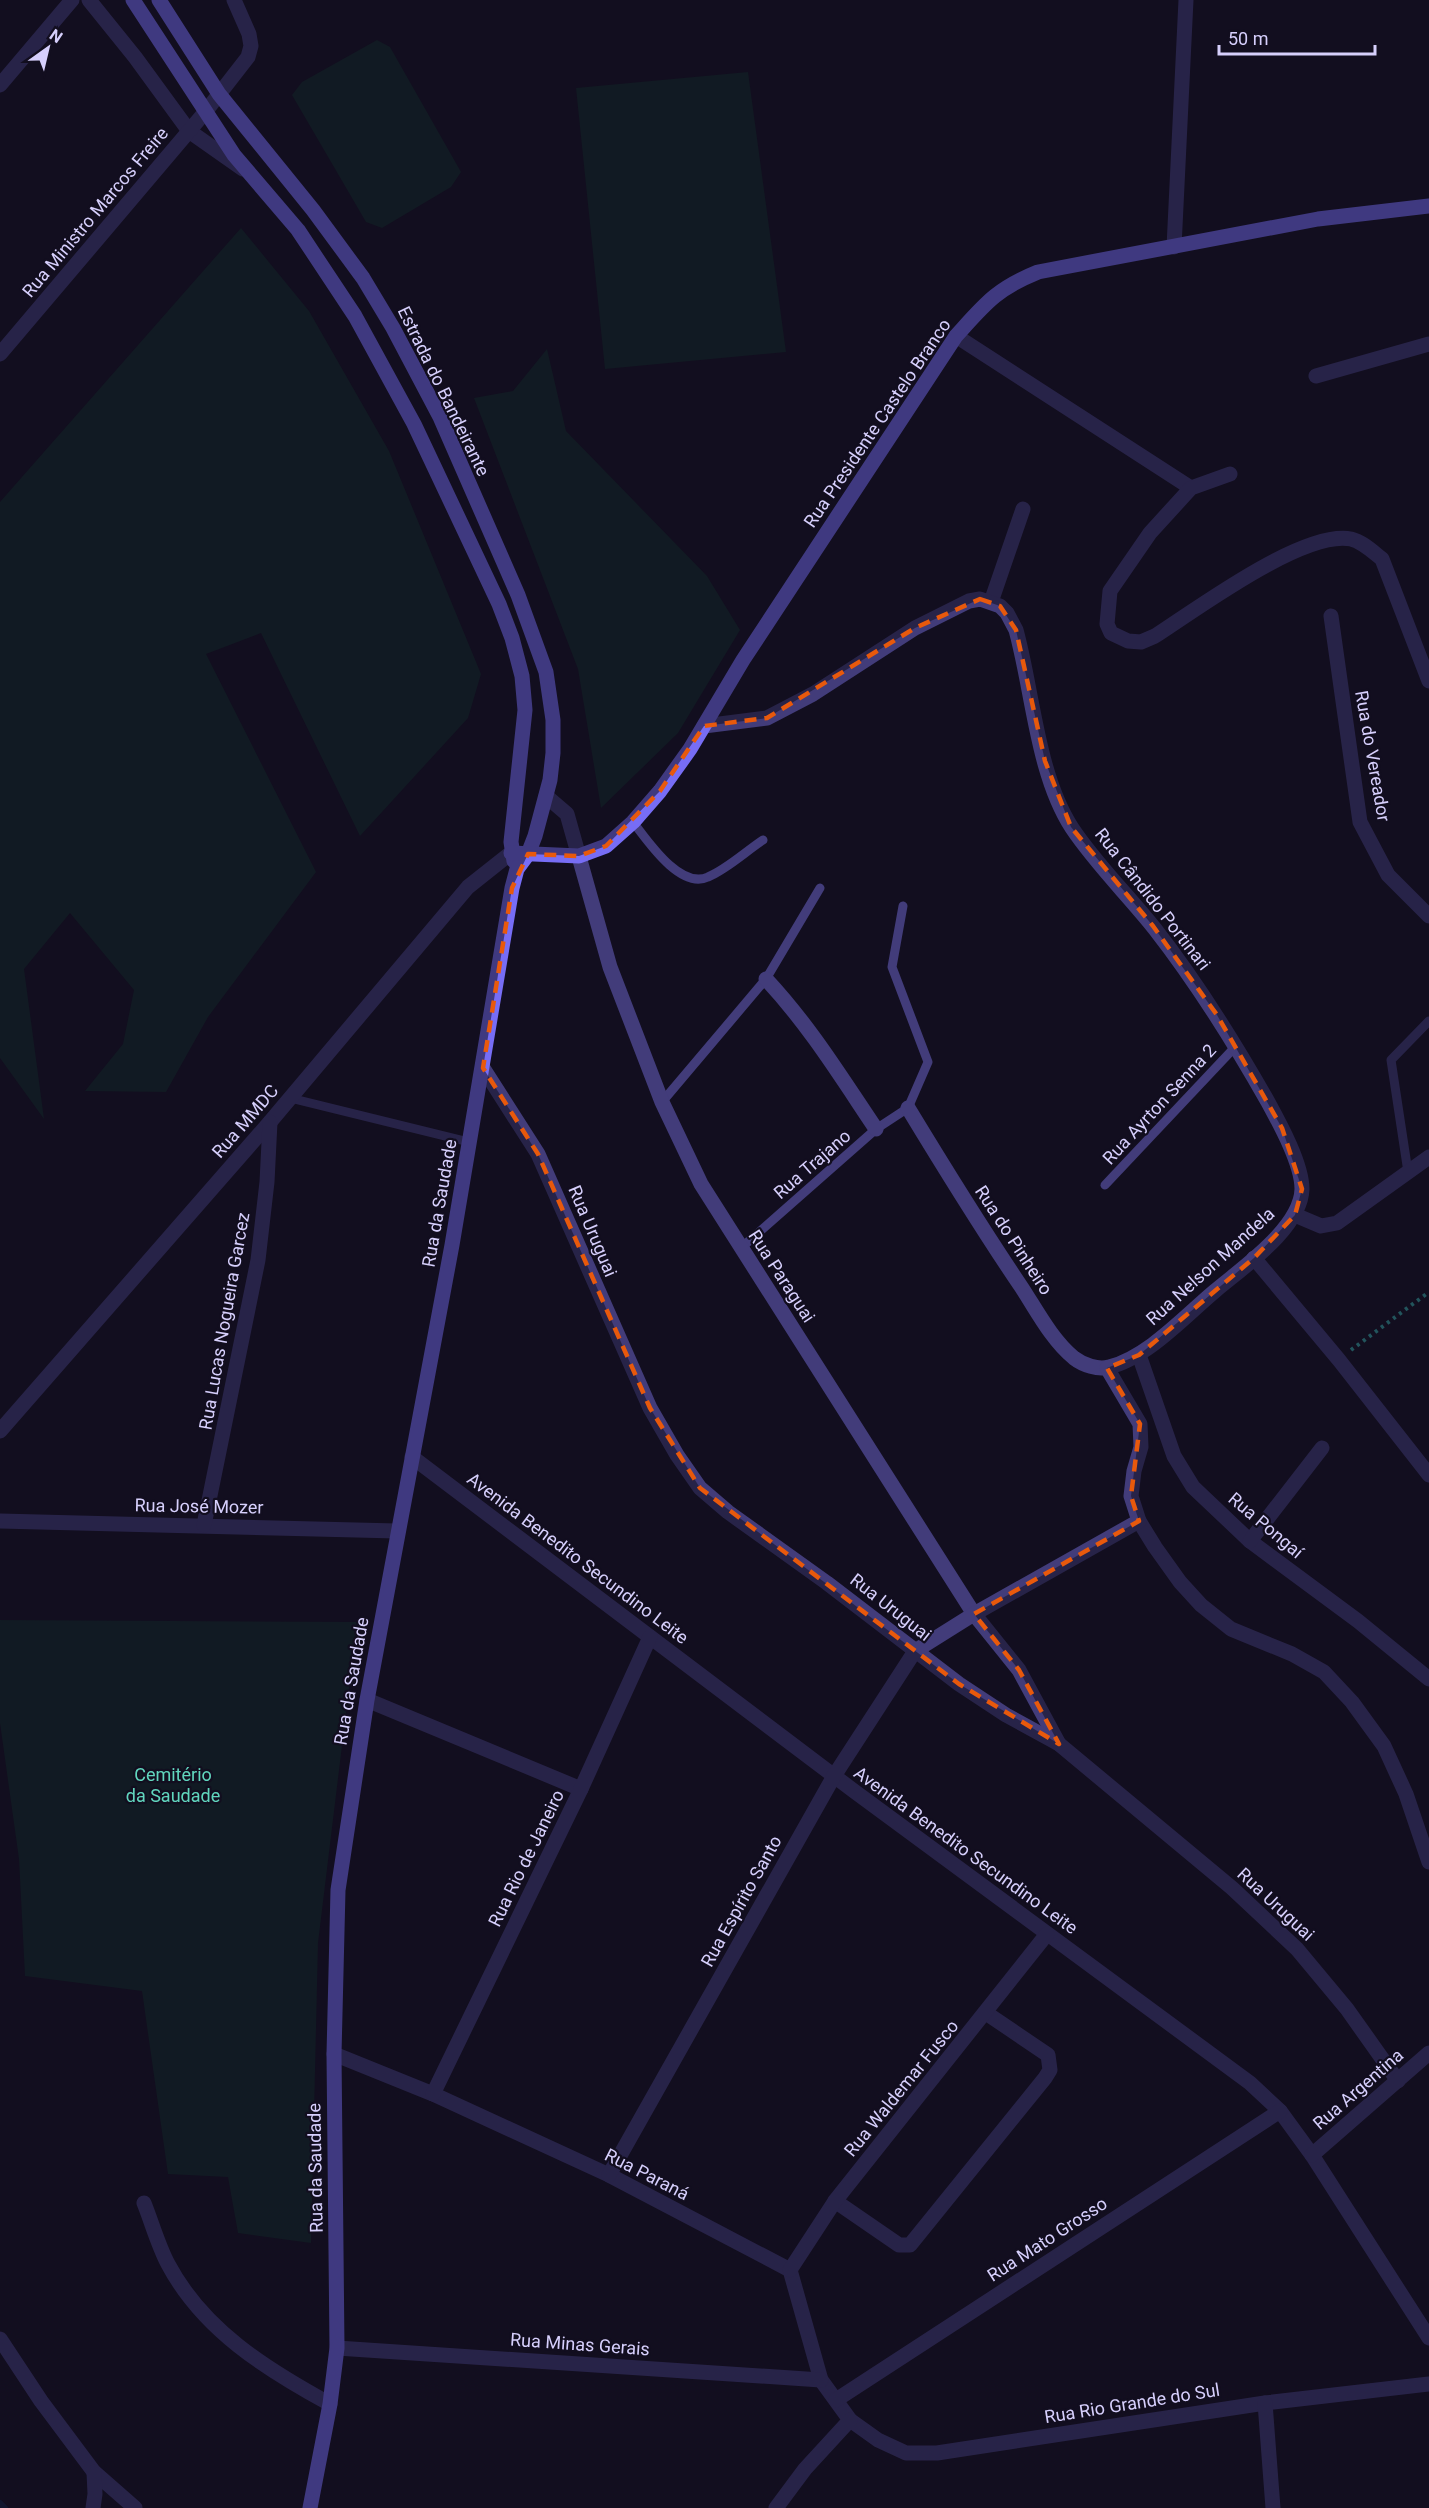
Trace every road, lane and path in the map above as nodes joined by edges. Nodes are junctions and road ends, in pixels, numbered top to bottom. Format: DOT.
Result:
graph roads {
  1 [pos="72,0"];
  2 [pos="89,0"];
  3 [pos="133,0"];
  4 [pos="159,0"];
  5 [pos="234,0"];
  6 [pos="1186,0"];
  7 [pos="0,85"];
  8 [pos="219,94"];
  9 [pos="206,111"];
  10 [pos="189,131"];
  11 [pos="249,174"];
  12 [pos="1429,206"];
  13 [pos="1174,247"];
  14 [pos="956,336"];
  15 [pos="1429,344"];
  16 [pos="0,354"];
  17 [pos="1316,376"];
  18 [pos="1230,474"];
  19 [pos="1191,488"];
  20 [pos="1023,509"];
  21 [pos="991,602"];
  22 [pos="1331,616"];
  23 [pos="1429,681"];
  24 [pos="704,726"];
  25 [pos="546,796"];
  26 [pos="633,822"];
  27 [pos="763,840"];
  28 [pos="511,853"];
  29 [pos="528,854"];
  30 [pos="579,856"];
  31 [pos="517,869"];
  32 [pos="820,888"];
  33 [pos="903,906"];
  34 [pos="1429,916"];
  35 [pos="766,979"];
  36 [pos="1429,1021"];
  37 [pos="1236,1047"];
  38 [pos="483,1068"];
  39 [pos="290,1098"];
  40 [pos="662,1102"];
  41 [pos="908,1108"];
  42 [pos="270,1122"];
  43 [pos="876,1130"];
  44 [pos="469,1142"];
  45 [pos="1429,1157"];
  46 [pos="1408,1172"];
  47 [pos="1106,1185"];
  48 [pos="1295,1215"];
  49 [pos="741,1248"];
  50 [pos="1254,1258"];
  51 [pos="1429,1292"];
  52 [pos="1139,1355"];
  53 [pos="1339,1360"];
  54 [pos="1107,1368"];
  55 [pos="0,1431"];
  56 [pos="1322,1448"];
  57 [pos="412,1457"];
  58 [pos="1429,1475"];
  59 [pos="0,1521"];
  60 [pos="1139,1521"];
  61 [pos="204,1525"];
  62 [pos="397,1531"];
  63 [pos="1250,1541"];
  64 [pos="974,1614"];
  65 [pos="650,1637"];
  66 [pos="915,1651"];
  67 [pos="1429,1679"];
  68 [pos="367,1700"];
  69 [pos="1059,1744"];
  70 [pos="834,1776"];
  71 [pos="581,1789"];
  72 [pos="1429,1862"];
  73 [pos="1047,1934"];
  74 [pos="986,2013"];
  75 [pos="334,2054"];
  76 [pos="1429,2054"];
  77 [pos="1398,2081"];
  78 [pos="433,2094"];
  79 [pos="1280,2110"];
  80 [pos="1312,2155"];
  81 [pos="609,2175"];
  82 [pos="835,2201"];
  83 [pos="144,2203"];
  84 [pos="790,2270"];
  85 [pos="1429,2338"];
  86 [pos="0,2339"];
  87 [pos="337,2348"];
  88 [pos="821,2380"];
  89 [pos="1429,2384"];
  90 [pos="836,2400"];
  91 [pos="1265,2403"];
  92 [pos="330,2404"];
  93 [pos="850,2420"];
  94 [pos="94,2472"];
  95 [pos="93,2508"];
  96 [pos="135,2508"];
  97 [pos="310,2508"];
  98 [pos="776,2508"];
  99 [pos="1273,2508"];
  1 -- 7 [label="street"];
  2 -- 10 [label="street"];
  3 -- 9 [label="main road"];
  4 -- 8 [label="main road, Estrada do Bandeirante"];
  5 -- 8 [label="street, Rua Ministro Marcos Freire"];
  6 -- 13 [label="street"];
  8 -- 9 [label="street, Rua Ministro Marcos Freire"];
  8 -- 25 [label="main road, Estrada do Bandeirante"];
  9 -- 10 [label="street, Rua Ministro Marcos Freire"];
  9 -- 11 [label="main road"];
  10 -- 11 [label="street"];
  10 -- 16 [label="street, Rua Ministro Marcos Freire"];
  11 -- 28 [label="main road"];
  12 -- 13 [label="main road, Rua Presidente Castelo Branco"];
  13 -- 14 [label="main road, Rua Presidente Castelo Branco"];
  14 -- 19 [label="street"];
  14 -- 24 [label="main road, Rua Presidente Castelo Branco"];
  15 -- 17 [label="street"];
  18 -- 19 [label="street"];
  19 -- 23 [label="street"];
  20 -- 21 [label="street"];
  21 -- 24 [label="street"];
  21 -- 37 [label="street, Rua Cândido Portinari"];
  22 -- 34 [label="street, Rua do Vereador"];
  24 -- 26 [label="main road, Rua Presidente Castelo Branco"];
  25 -- 29 [label="main road, Estrada do Bandeirante"];
  25 -- 30 [label="street, Rua Paraguai"];
  26 -- 27 [label="lane"];
  26 -- 30 [label="main road, Rua Presidente Castelo Branco"];
  28 -- 29 [label="main road"];
  28 -- 31 [label="main road"];
  28 -- 39 [label="street, Rua MMDC"];
  29 -- 30 [label="main road, Rua Presidente Castelo Branco"];
  29 -- 31 [label="main road, Rua da Saudade"];
  30 -- 40 [label="street, Rua Paraguai"];
  31 -- 38 [label="main road, Rua da Saudade"];
  32 -- 35 [label="lane"];
  33 -- 41 [label="lane"];
  35 -- 40 [label="lane"];
  35 -- 43 [label="street"];
  36 -- 46 [label="lane"];
  37 -- 47 [label="lane, Rua Ayrton Senna 2"];
  37 -- 48 [label="street, Rua Cândido Portinari"];
  38 -- 44 [label="main road, Rua da Saudade"];
  38 -- 66 [label="street, Rua Uruguai"];
  39 -- 42 [label="street, Rua MMDC"];
  39 -- 44 [label="lane"];
  40 -- 49 [label="street, Rua Paraguai"];
  41 -- 43 [label="lane, Rua Trajano"];
  41 -- 54 [label="street, Rua do Pinheiro"];
  42 -- 55 [label="street, Rua MMDC"];
  42 -- 61 [label="street, Rua Lucas Nogueira Garcez"];
  43 -- 49 [label="lane, Rua Trajano"];
  44 -- 57 [label="main road, Rua da Saudade"];
  45 -- 46 [label="street, Rua Nelson Mandela"];
  46 -- 48 [label="street, Rua Nelson Mandela"];
  48 -- 50 [label="street, Rua Nelson Mandela"];
  49 -- 64 [label="street, Rua Paraguai"];
  50 -- 52 [label="street, Rua Nelson Mandela"];
  50 -- 53 [label="street"];
  51 -- 53 [label="path"];
  52 -- 54 [label="street, Rua Nelson Mandela"];
  52 -- 63 [label="street, Rua Pongaí"];
  53 -- 58 [label="street"];
  54 -- 60 [label="street"];
  56 -- 63 [label="street"];
  57 -- 62 [label="main road, Rua da Saudade"];
  57 -- 65 [label="street, Avenida Benedito Secundino Leite"];
  59 -- 61 [label="street, Rua José Mozer"];
  60 -- 64 [label="street"];
  60 -- 72 [label="street"];
  61 -- 62 [label="street, Rua José Mozer"];
  62 -- 68 [label="main road, Rua da Saudade"];
  63 -- 67 [label="street, Rua Pongaí"];
  64 -- 66 [label="street"];
  64 -- 69 [label="street, Rua Paraguai"];
  65 -- 70 [label="street, Avenida Benedito Secundino Leite"];
  65 -- 71 [label="street, Rua Rio de Janeiro"];
  66 -- 69 [label="street, Rua Uruguai"];
  66 -- 70 [label="street, Rua Espírito Santo"];
  68 -- 71 [label="street"];
  68 -- 75 [label="main road, Rua da Saudade"];
  69 -- 77 [label="street, Rua Uruguai"];
  70 -- 73 [label="street, Avenida Benedito Secundino Leite"];
  70 -- 81 [label="street, Rua Espírito Santo"];
  71 -- 78 [label="street, Rua Rio de Janeiro"];
  73 -- 74 [label="street, Rua Waldemar Fusco"];
  73 -- 79 [label="street, Avenida Benedito Secundino Leite"];
  74 -- 82 [label="street, Rua Waldemar Fusco"];
  74 -- 82 [label="street"];
  75 -- 78 [label="street, Rua Paraná"];
  75 -- 87 [label="main road, Rua da Saudade"];
  76 -- 77 [label="street, Rua Argentina"];
  77 -- 80 [label="street, Rua Argentina"];
  78 -- 81 [label="street, Rua Paraná"];
  79 -- 80 [label="street, Avenida Benedito Secundino Leite"];
  79 -- 90 [label="street, Rua Mato Grosso"];
  80 -- 85 [label="street, Avenida Benedito Secundino Leite"];
  81 -- 84 [label="street, Rua Paraná"];
  82 -- 84 [label="street, Rua Waldemar Fusco"];
  83 -- 92 [label="street"];
  84 -- 88 [label="street"];
  86 -- 94 [label="street"];
  87 -- 88 [label="street, Rua Minas Gerais"];
  87 -- 92 [label="main road, Rua da Saudade"];
  88 -- 90 [label="street"];
  89 -- 91 [label="street, Rua Rio Grande do Sul"];
  90 -- 93 [label="street"];
  91 -- 93 [label="street, Rua Rio Grande do Sul"];
  91 -- 99 [label="street"];
  92 -- 97 [label="main road, Rua da Saudade"];
  93 -- 98 [label="street"];
  94 -- 95 [label="street"];
  94 -- 96 [label="street"];
}
